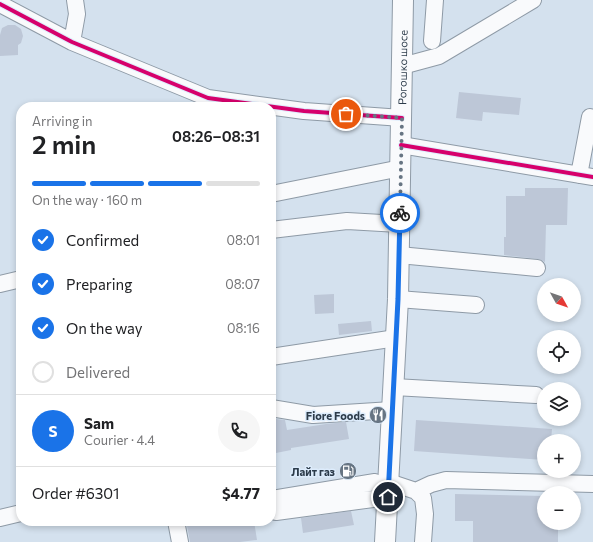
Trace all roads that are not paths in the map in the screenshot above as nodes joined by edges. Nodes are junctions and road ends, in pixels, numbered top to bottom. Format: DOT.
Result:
graph roads {
  1 [pos="75,0"];
  2 [pos="403,0"];
  3 [pos="435,0"];
  4 [pos="533,0"];
  5 [pos="0,4"];
  6 [pos="432,41"];
  7 [pos="72,42"];
  8 [pos="402,66"];
  9 [pos="232,102"];
  10 [pos="276,108"];
  11 [pos="590,117"];
  12 [pos="402,118"];
  13 [pos="402,145"];
  14 [pos="401,168"];
  15 [pos="586,176"];
  16 [pos="276,193"];
  17 [pos="400,224"];
  18 [pos="276,229"];
  19 [pos="399,255"];
  20 [pos="537,268"];
  21 [pos="16,280"];
  22 [pos="0,284"];
  23 [pos="398,299"];
  24 [pos="476,306"];
  25 [pos="396,338"];
  26 [pos="276,356"];
  27 [pos="394,387"];
  28 [pos="536,395"];
  29 [pos="276,409"];
  30 [pos="392,410"];
  31 [pos="593,484"];
  32 [pos="384,487"];
  33 [pos="416,491"];
  34 [pos="276,505"];
  35 [pos="16,514"];
  36 [pos="0,518"];
  37 [pos="177,526"];
  38 [pos="180,542"];
  39 [pos="385,542"];
  40 [pos="423,542"];
  1 -- 7 [label="street"];
  2 -- 8 [label="main road, Рогошко шосе"];
  3 -- 6 [label="street"];
  4 -- 8 [label="street"];
  5 -- 7 [label="street"];
  7 -- 9 [label="street"];
  8 -- 12 [label="main road, Рогошко шосе"];
  10 -- 12 [label="street"];
  11 -- 15 [label="street"];
  12 -- 13 [label="main road, Рогошко шосе"];
  13 -- 14 [label="main road, Рогошко шосе"];
  13 -- 15 [label="street"];
  14 -- 16 [label="street"];
  14 -- 17 [label="main road, Рогошко шосе"];
  17 -- 18 [label="street"];
  17 -- 19 [label="main road, Рогошко шосе"];
  19 -- 20 [label="street"];
  19 -- 23 [label="main road, Рогошко шосе"];
  21 -- 22 [label="street"];
  23 -- 24 [label="street"];
  23 -- 25 [label="main road, Рогошко шосе"];
  25 -- 26 [label="street"];
  25 -- 27 [label="main road, Рогошко шосе"];
  27 -- 28 [label="street"];
  27 -- 30 [label="main road, Рогошко шосе"];
  29 -- 30 [label="street"];
  30 -- 32 [label="main road, Рогошко шосе"];
  31 -- 33 [label="street"];
  32 -- 33 [label="street"];
  32 -- 34 [label="street"];
  32 -- 39 [label="main road, Рогошко шосе"];
  33 -- 40 [label="street"];
  35 -- 36 [label="street"];
  37 -- 38 [label="street"];
}
